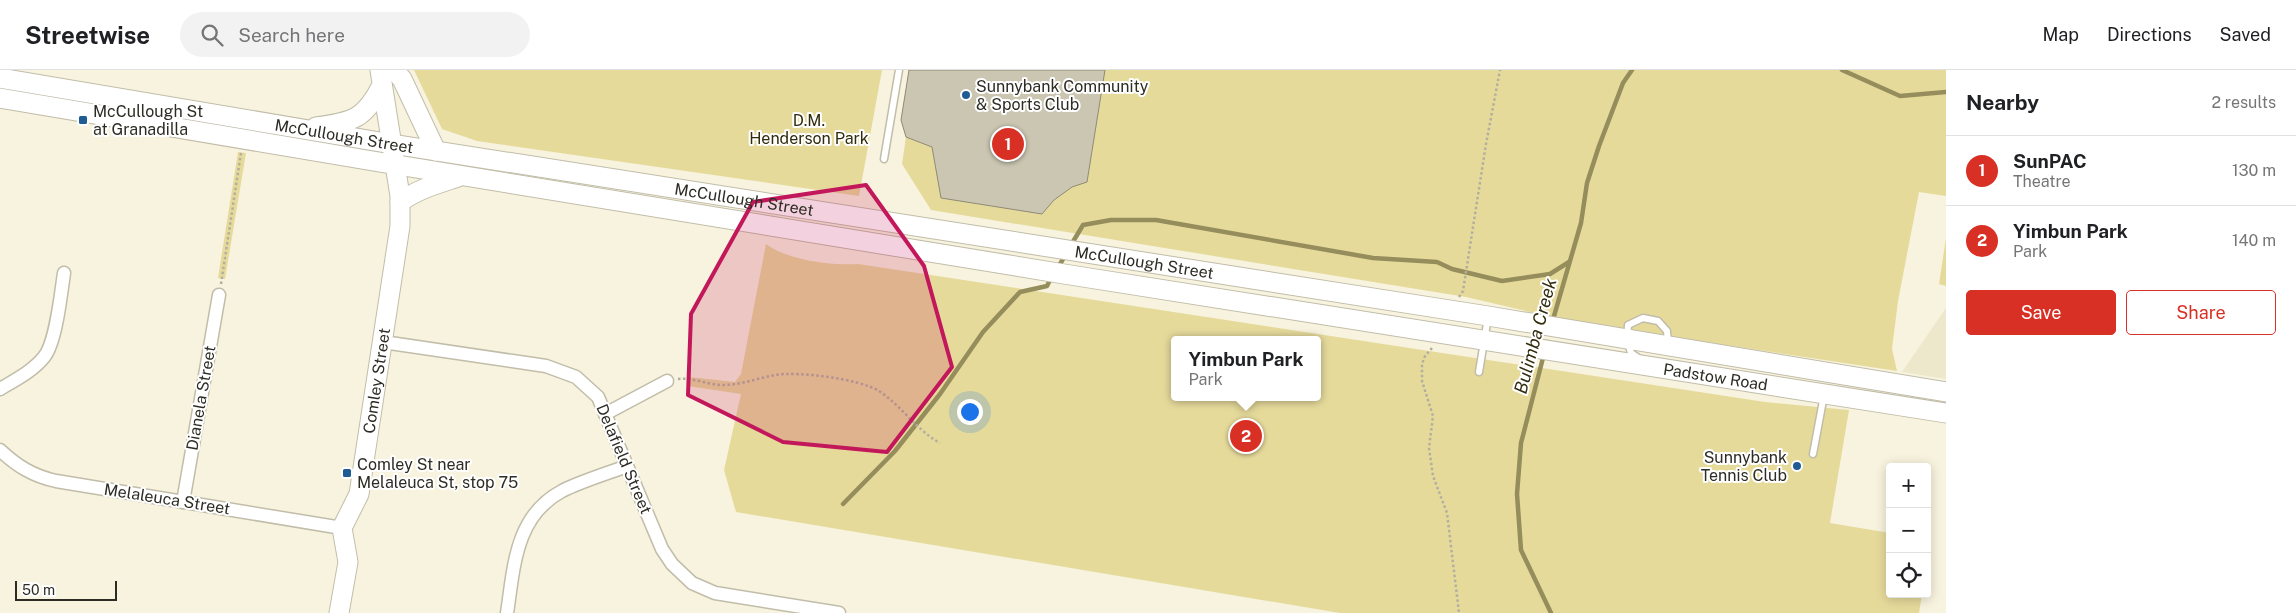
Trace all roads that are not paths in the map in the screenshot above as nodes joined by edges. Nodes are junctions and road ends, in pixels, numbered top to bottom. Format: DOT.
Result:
graph roads {
  1 [pos="394,70"];
  2 [pos="899,70"];
  3 [pos="0,78"];
  4 [pos="381,78"];
  5 [pos="0,98"];
  6 [pos="303,129"];
  7 [pos="392,144"];
  8 [pos="436,151"];
  9 [pos="884,159"];
  10 [pos="395,165"];
  11 [pos="463,176"];
  12 [pos="400,202"];
  13 [pos="873,231"];
  14 [pos="64,273"];
  15 [pos="219,295"];
  16 [pos="1488,316"];
  17 [pos="1627,340"];
  18 [pos="1484,341"];
  19 [pos="383,342"];
  20 [pos="1653,367"];
  21 [pos="1479,372"];
  22 [pos="667,381"];
  23 [pos="0,389"];
  24 [pos="1946,392"];
  25 [pos="1824,394"];
  26 [pos="1946,413"];
  27 [pos="605,414"];
  28 [pos="0,450"];
  29 [pos="1813,454"];
  30 [pos="627,466"];
  31 [pos="183,502"];
  32 [pos="342,528"];
  33 [pos="339,613"];
  34 [pos="507,613"];
  35 [pos="839,613"];
  1 -- 8 [label="main road"];
  2 -- 9 [label="lane"];
  3 -- 6 [label="main road, McCullough Street"];
  4 -- 6 [label="main road"];
  4 -- 7 [label="main road, Comley Street"];
  5 -- 10 [label="main road, McCullough Street"];
  6 -- 7 [label="main road, McCullough Street"];
  7 -- 8 [label="main road, McCullough Street"];
  7 -- 10 [label="main road, Comley Street"];
  8 -- 13 [label="main road, McCullough Street"];
  10 -- 11 [label="main road, McCullough Street"];
  10 -- 12 [label="main road, Comley Street"];
  11 -- 12 [label="main road"];
  11 -- 13 [label="main road, McCullough Street"];
  12 -- 19 [label="main road, Comley Street"];
  13 -- 16 [label="main road, McCullough Street"];
  13 -- 18 [label="main road, McCullough Street"];
  14 -- 23 [label="street"];
  15 -- 31 [label="street, Dianela Street"];
  16 -- 17 [label="main road, Padstow Road"];
  16 -- 18 [label="lane"];
  17 -- 20 [label="lane"];
  17 -- 24 [label="main road, Padstow Road"];
  18 -- 20 [label="main road, Padstow Road"];
  18 -- 21 [label="lane"];
  19 -- 27 [label="street, Delafield Street"];
  19 -- 32 [label="main road, Comley Street"];
  20 -- 25 [label="main road, Padstow Road"];
  22 -- 27 [label="street"];
  25 -- 26 [label="main road, Padstow Road"];
  25 -- 29 [label="lane"];
  27 -- 30 [label="street, Delafield Street"];
  28 -- 31 [label="street, Melaleuca Street"];
  30 -- 34 [label="street"];
  30 -- 35 [label="street, Delafield Street"];
  31 -- 32 [label="street, Melaleuca Street"];
  32 -- 33 [label="main road"];
}
